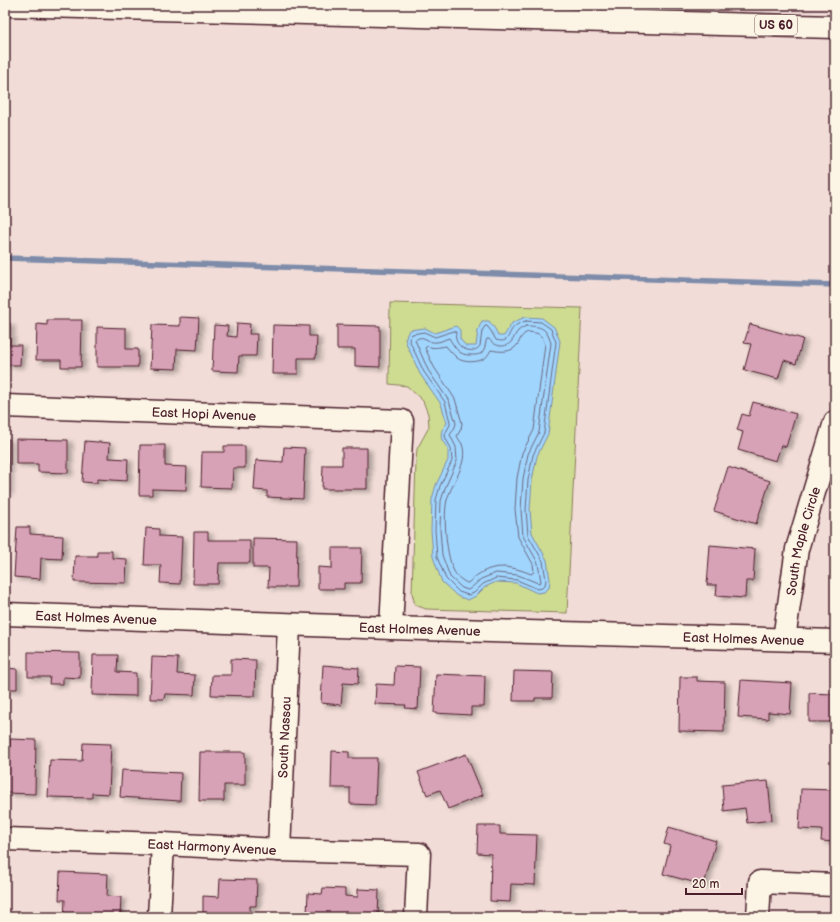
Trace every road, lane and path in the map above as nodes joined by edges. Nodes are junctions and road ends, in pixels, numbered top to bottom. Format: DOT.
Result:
graph roads {
  1 [pos="5,5"];
  2 [pos="835,27"];
  3 [pos="5,406"];
  4 [pos="835,422"];
  5 [pos="5,614"];
  6 [pos="289,624"];
  7 [pos="391,628"];
  8 [pos="784,639"];
  9 [pos="835,641"];
  10 [pos="5,839"];
  11 [pos="163,844"];
  12 [pos="279,850"];
  13 [pos="835,884"];
  14 [pos="159,917"];
  15 [pos="416,917"];
  16 [pos="758,917"];
  1 -- 2 [label="main road, US 60"];
  3 -- 7 [label="main road, East Hopi Avenue"];
  4 -- 8 [label="main road, South Maple Circle"];
  5 -- 6 [label="main road, East Holmes Avenue"];
  6 -- 7 [label="main road, East Holmes Avenue"];
  6 -- 12 [label="main road, South Nassau"];
  7 -- 8 [label="main road, East Holmes Avenue"];
  8 -- 9 [label="main road, East Holmes Avenue"];
  10 -- 11 [label="main road, East Harmony Avenue"];
  11 -- 12 [label="main road, East Harmony Avenue"];
  11 -- 14 [label="main road"];
  12 -- 15 [label="main road, East Harmony Avenue"];
  13 -- 16 [label="main road"];
}
